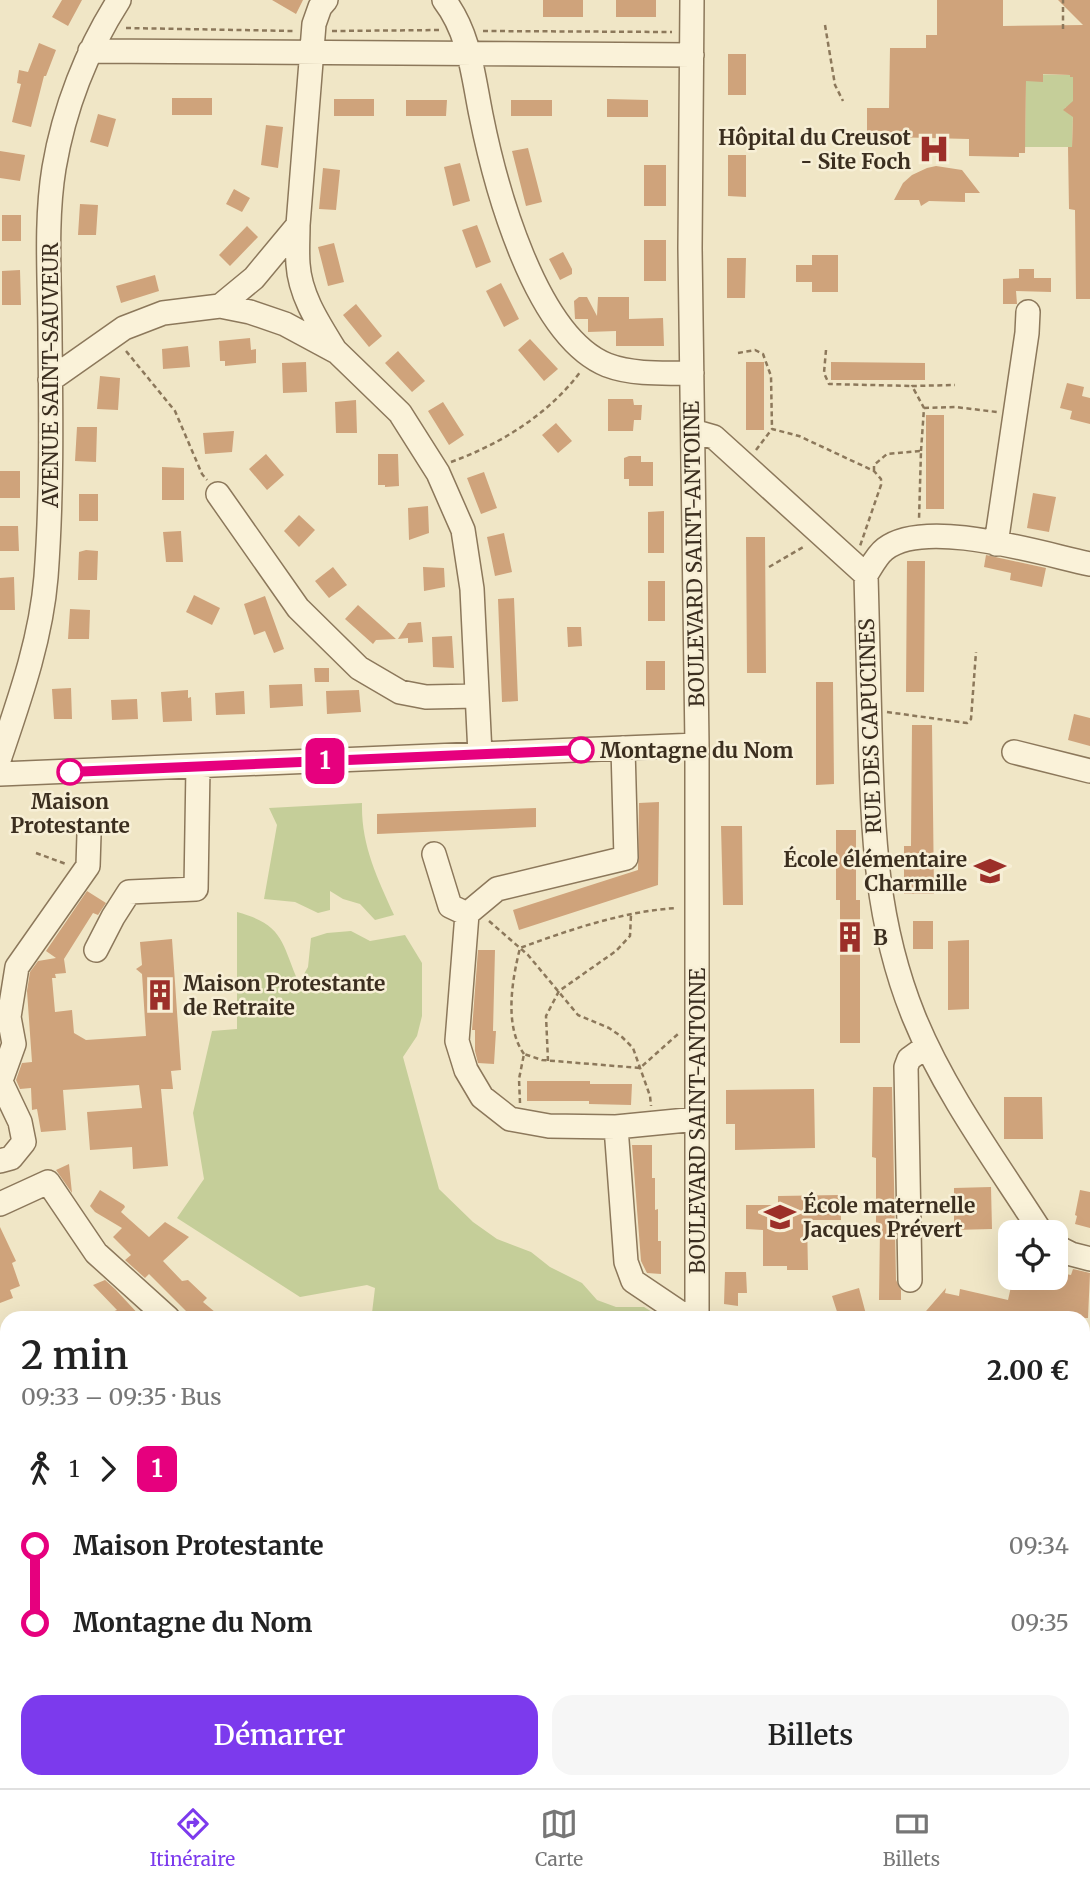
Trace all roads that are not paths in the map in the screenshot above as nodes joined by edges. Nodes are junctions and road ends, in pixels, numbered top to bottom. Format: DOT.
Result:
graph roads {
  1 [pos="119,0"];
  2 [pos="326,0"];
  3 [pos="444,0"];
  4 [pos="692,0"];
  5 [pos="312,42"];
  6 [pos="90,51"];
  7 [pos="470,54"];
  8 [pos="692,55"];
  9 [pos="298,225"];
  10 [pos="220,306"];
  11 [pos="1028,312"];
  12 [pos="337,352"];
  13 [pos="692,373"];
  14 [pos="50,380"];
  15 [pos="693,430"];
  16 [pos="218,494"];
  17 [pos="996,544"];
  18 [pos="1090,564"];
  19 [pos="858,567"];
  20 [pos="477,696"];
  21 [pos="696,745"];
  22 [pos="623,748"];
  23 [pos="1014,752"];
  24 [pos="480,754"];
  25 [pos="0,757"];
  26 [pos="198,767"];
  27 [pos="1090,771"];
  28 [pos="0,774"];
  29 [pos="89,834"];
  30 [pos="433,854"];
  31 [pos="467,914"];
  32 [pos="96,950"];
  33 [pos="928,1046"];
  34 [pos="1,1082"];
  35 [pos="697,1119"];
  36 [pos="616,1127"];
  37 [pos="0,1161"];
  38 [pos="0,1205"];
  39 [pos="1033,1220"];
  40 [pos="1068,1252"];
  41 [pos="1090,1259"];
  42 [pos="911,1280"];
  43 [pos="160,1311"];
  44 [pos="678,1311"];
  45 [pos="697,1311"];
  1 -- 6 [label="street, AVENUE SAINT-SAUVEUR"];
  2 -- 5 [label="street"];
  3 -- 7 [label="street"];
  4 -- 8 [label="street, BOULEVARD SAINT-ANTOINE"];
  5 -- 6 [label="street"];
  5 -- 7 [label="street"];
  5 -- 9 [label="street"];
  6 -- 14 [label="street, AVENUE SAINT-SAUVEUR"];
  7 -- 8 [label="street"];
  7 -- 13 [label="street"];
  8 -- 13 [label="street, BOULEVARD SAINT-ANTOINE"];
  9 -- 10 [label="street"];
  9 -- 12 [label="street"];
  10 -- 12 [label="street"];
  10 -- 14 [label="street"];
  11 -- 17 [label="street"];
  12 -- 20 [label="street"];
  13 -- 15 [label="street, BOULEVARD SAINT-ANTOINE"];
  14 -- 25 [label="street, AVENUE SAINT-SAUVEUR"];
  15 -- 19 [label="street"];
  15 -- 21 [label="street, BOULEVARD SAINT-ANTOINE"];
  16 -- 20 [label="street"];
  17 -- 18 [label="street"];
  17 -- 19 [label="street"];
  19 -- 33 [label="street, RUE DES CAPUCINES"];
  20 -- 24 [label="street"];
  21 -- 22 [label="street"];
  21 -- 35 [label="street, BOULEVARD SAINT-ANTOINE"];
  22 -- 24 [label="street"];
  22 -- 31 [label="street"];
  23 -- 27 [label="street"];
  24 -- 26 [label="street"];
  26 -- 28 [label="street"];
  26 -- 32 [label="street"];
  29 -- 34 [label="street"];
  30 -- 31 [label="street"];
  31 -- 36 [label="street"];
  33 -- 39 [label="street, RUE DES CAPUCINES"];
  33 -- 42 [label="street"];
  34 -- 37 [label="street"];
  35 -- 36 [label="street"];
  35 -- 45 [label="street, BOULEVARD SAINT-ANTOINE"];
  36 -- 44 [label="street"];
  38 -- 43 [label="street"];
  40 -- 41 [label="street"];
}
